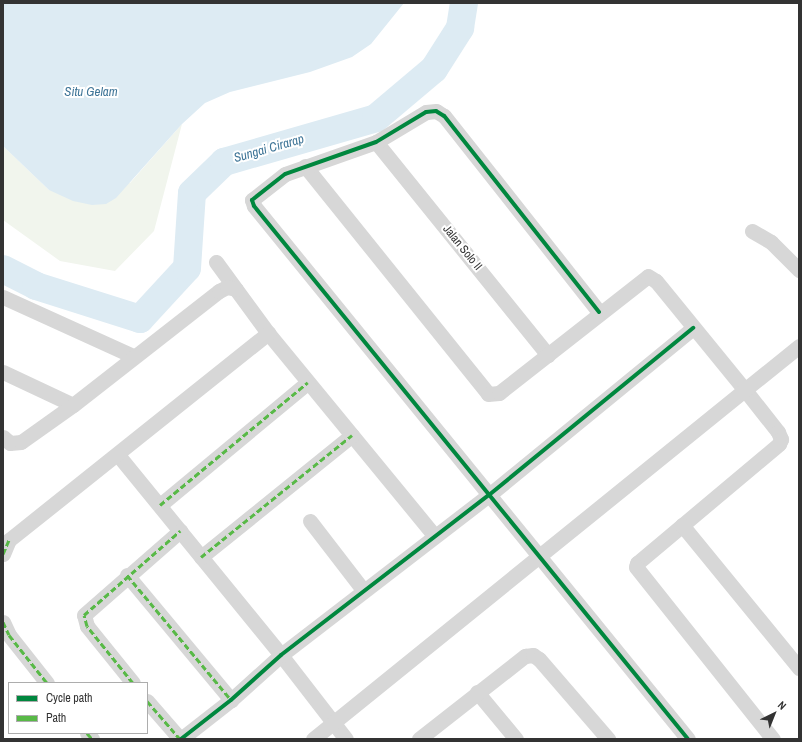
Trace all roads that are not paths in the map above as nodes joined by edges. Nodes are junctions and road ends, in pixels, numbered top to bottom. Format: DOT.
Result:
graph roads {
  1 [pos="376,142"];
  2 [pos="305,166"];
  3 [pos="752,231"];
  4 [pos="216,262"];
  5 [pos="799,270"];
  6 [pos="236,289"];
  7 [pos="3,297"];
  8 [pos="598,312"];
  9 [pos="693,328"];
  10 [pos="268,332"];
  11 [pos="799,346"];
  12 [pos="548,355"];
  13 [pos="133,356"];
  14 [pos="3,372"];
  15 [pos="308,382"];
  16 [pos="745,390"];
  17 [pos="73,405"];
  18 [pos="352,435"];
  19 [pos="3,437"];
  20 [pos="118,454"];
  21 [pos="489,495"];
  22 [pos="160,505"];
  23 [pos="310,521"];
  24 [pos="682,525"];
  25 [pos="180,531"];
  26 [pos="434,535"];
  27 [pos="5,543"];
  28 [pos="201,556"];
  29 [pos="538,556"];
  30 [pos="127,575"];
  31 [pos="364,591"];
  32 [pos="5,632"];
  33 [pos="281,655"];
  34 [pos="799,668"];
  35 [pos="46,682"];
  36 [pos="131,682"];
  37 [pos="477,692"];
  38 [pos="231,700"];
  39 [pos="148,702"];
  40 [pos="332,723"];
  41 [pos="426,737"];
  42 [pos="180,739"];
  43 [pos="313,739"];
  44 [pos="346,739"];
  45 [pos="516,739"];
  46 [pos="608,739"];
  47 [pos="688,739"];
  48 [pos="773,739"];
  1 -- 2 [label="street"];
  1 -- 8 [label="street"];
  1 -- 12 [label="street, Jalan Solo II"];
  2 -- 12 [label="street"];
  2 -- 21 [label="street"];
  3 -- 5 [label="street"];
  4 -- 6 [label="street"];
  6 -- 10 [label="street"];
  6 -- 13 [label="street"];
  7 -- 13 [label="street"];
  8 -- 9 [label="street"];
  8 -- 12 [label="street"];
  9 -- 16 [label="street"];
  9 -- 21 [label="street"];
  10 -- 15 [label="street"];
  10 -- 20 [label="street"];
  11 -- 16 [label="street"];
  13 -- 17 [label="street"];
  14 -- 17 [label="street"];
  15 -- 18 [label="street"];
  15 -- 22 [label="street"];
  16 -- 24 [label="street"];
  16 -- 29 [label="street"];
  17 -- 19 [label="street"];
  18 -- 26 [label="street"];
  18 -- 28 [label="street"];
  20 -- 22 [label="street"];
  20 -- 27 [label="street"];
  21 -- 26 [label="street"];
  21 -- 29 [label="street"];
  22 -- 25 [label="street"];
  23 -- 31 [label="street"];
  24 -- 34 [label="street"];
  24 -- 48 [label="street"];
  25 -- 28 [label="street"];
  25 -- 30 [label="street"];
  26 -- 31 [label="street"];
  28 -- 33 [label="street"];
  29 -- 40 [label="street"];
  29 -- 47 [label="street"];
  30 -- 36 [label="street"];
  30 -- 38 [label="street"];
  31 -- 33 [label="street"];
  32 -- 35 [label="street"];
  33 -- 38 [label="street"];
  33 -- 40 [label="street"];
  37 -- 41 [label="street"];
  37 -- 45 [label="street"];
  37 -- 46 [label="street"];
  38 -- 42 [label="street"];
  39 -- 42 [label="street"];
  40 -- 43 [label="street"];
  40 -- 44 [label="street"];
}
